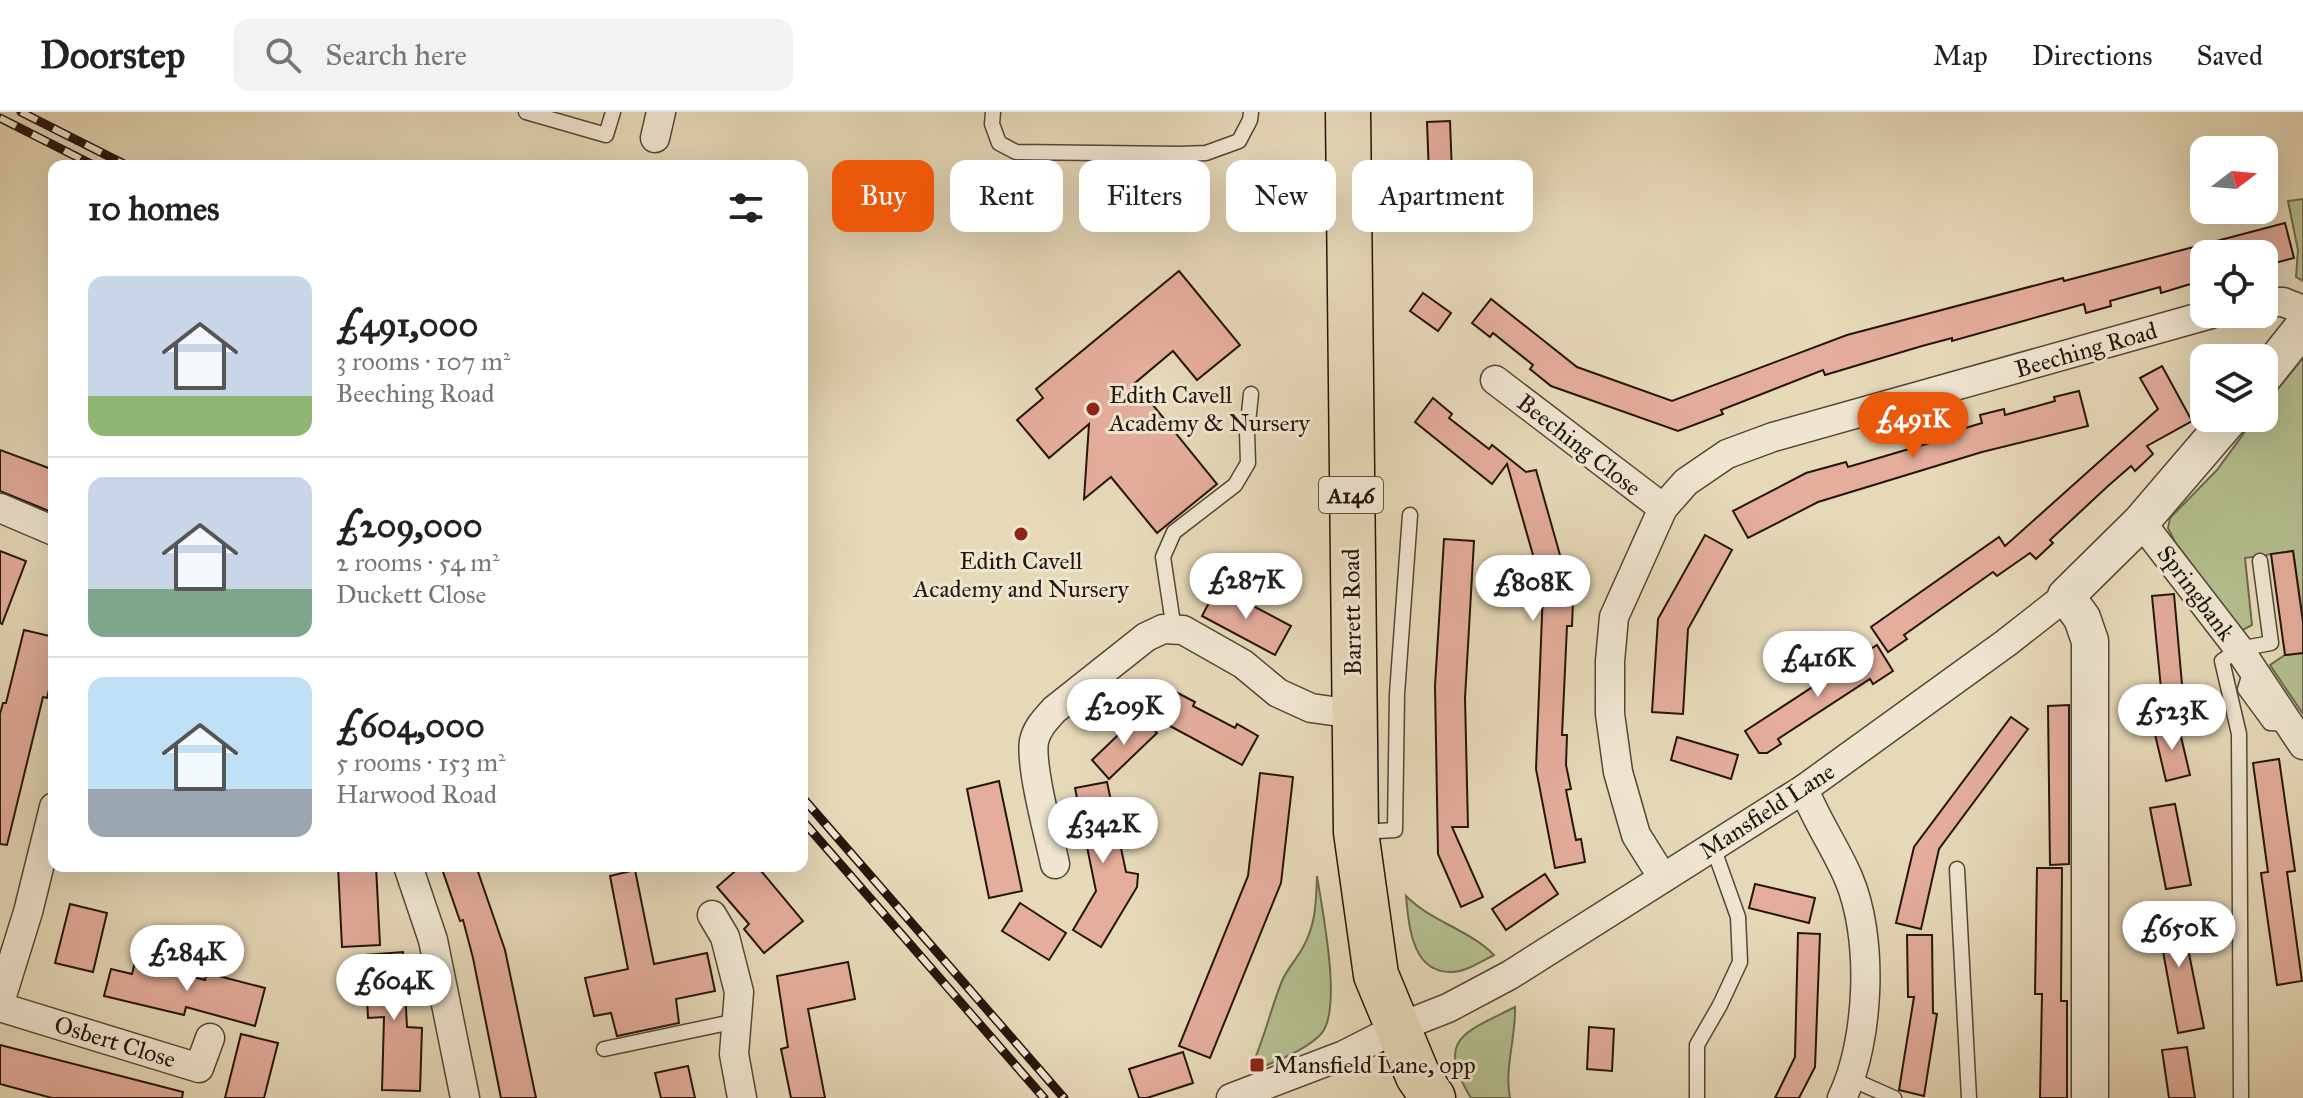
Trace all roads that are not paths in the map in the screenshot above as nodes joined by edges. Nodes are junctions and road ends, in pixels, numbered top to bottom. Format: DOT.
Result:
graph roads {
  1 [pos="526,112"];
  2 [pos="613,112"];
  3 [pos="993,112"];
  4 [pos="1251,112"];
  5 [pos="1348,112"];
  6 [pos="2278,302"];
  7 [pos="2303,310"];
  8 [pos="2190,320"];
  9 [pos="2303,327"];
  10 [pos="2278,358"];
  11 [pos="1495,380"];
  12 [pos="1251,394"];
  13 [pos="2218,432"];
  14 [pos="0,508"];
  15 [pos="1663,508"];
  16 [pos="1410,515"];
  17 [pos="2141,522"];
  18 [pos="48,528"];
  19 [pos="2260,561"];
  20 [pos="2066,596"];
  21 [pos="1174,630"];
  22 [pos="2245,658"];
  23 [pos="1354,714"];
  24 [pos="2297,735"];
  25 [pos="1804,789"];
  26 [pos="48,831"];
  27 [pos="1356,832"];
  28 [pos="1713,847"];
  29 [pos="1055,864"];
  30 [pos="1957,869"];
  31 [pos="410,872"];
  32 [pos="1663,878"];
  33 [pos="712,915"];
  34 [pos="0,1005"];
  35 [pos="737,1021"];
  36 [pos="1397,1028"];
  37 [pos="210,1038"];
  38 [pos="604,1049"];
  39 [pos="1847,1088"];
  40 [pos="465,1098"];
  41 [pos="742,1098"];
  42 [pos="1231,1098"];
  43 [pos="1433,1098"];
  44 [pos="1697,1098"];
  45 [pos="1894,1098"];
  46 [pos="1969,1098"];
  47 [pos="2090,1098"];
  48 [pos="2241,1098"];
  1 -- 2 [label="lane"];
  3 -- 4 [label="lane"];
  5 -- 23 [label="highway, Barrett Road / A146"];
  6 -- 7 [label="street"];
  8 -- 15 [label="street, Beeching Road"];
  9 -- 10 [label="street"];
  11 -- 15 [label="street, Beeching Close"];
  12 -- 21 [label="lane"];
  13 -- 17 [label="street, Mansfield Lane"];
  14 -- 18 [label="street"];
  15 -- 32 [label="street, Beeching Road"];
  16 -- 27 [label="lane"];
  17 -- 20 [label="street, Mansfield Lane"];
  17 -- 22 [label="street, Springbank"];
  19 -- 22 [label="lane"];
  20 -- 25 [label="street, Mansfield Lane"];
  20 -- 47 [label="street"];
  21 -- 23 [label="street"];
  21 -- 29 [label="street"];
  22 -- 24 [label="street, Springbank"];
  22 -- 48 [label="lane"];
  23 -- 27 [label="highway, Barrett Road / A146"];
  25 -- 28 [label="street, Mansfield Lane"];
  25 -- 39 [label="street"];
  26 -- 34 [label="street"];
  27 -- 36 [label="highway, Barrett Road / A146"];
  28 -- 32 [label="street, Mansfield Lane"];
  28 -- 44 [label="lane"];
  30 -- 46 [label="lane"];
  31 -- 40 [label="street"];
  32 -- 36 [label="street, Mansfield Lane"];
  33 -- 35 [label="street"];
  34 -- 37 [label="street, Osbert Close"];
  35 -- 38 [label="lane"];
  35 -- 41 [label="street"];
  36 -- 42 [label="street, Mansfield Lane"];
  36 -- 43 [label="highway, Barrett Road / A146"];
  39 -- 45 [label="lane"];
}
